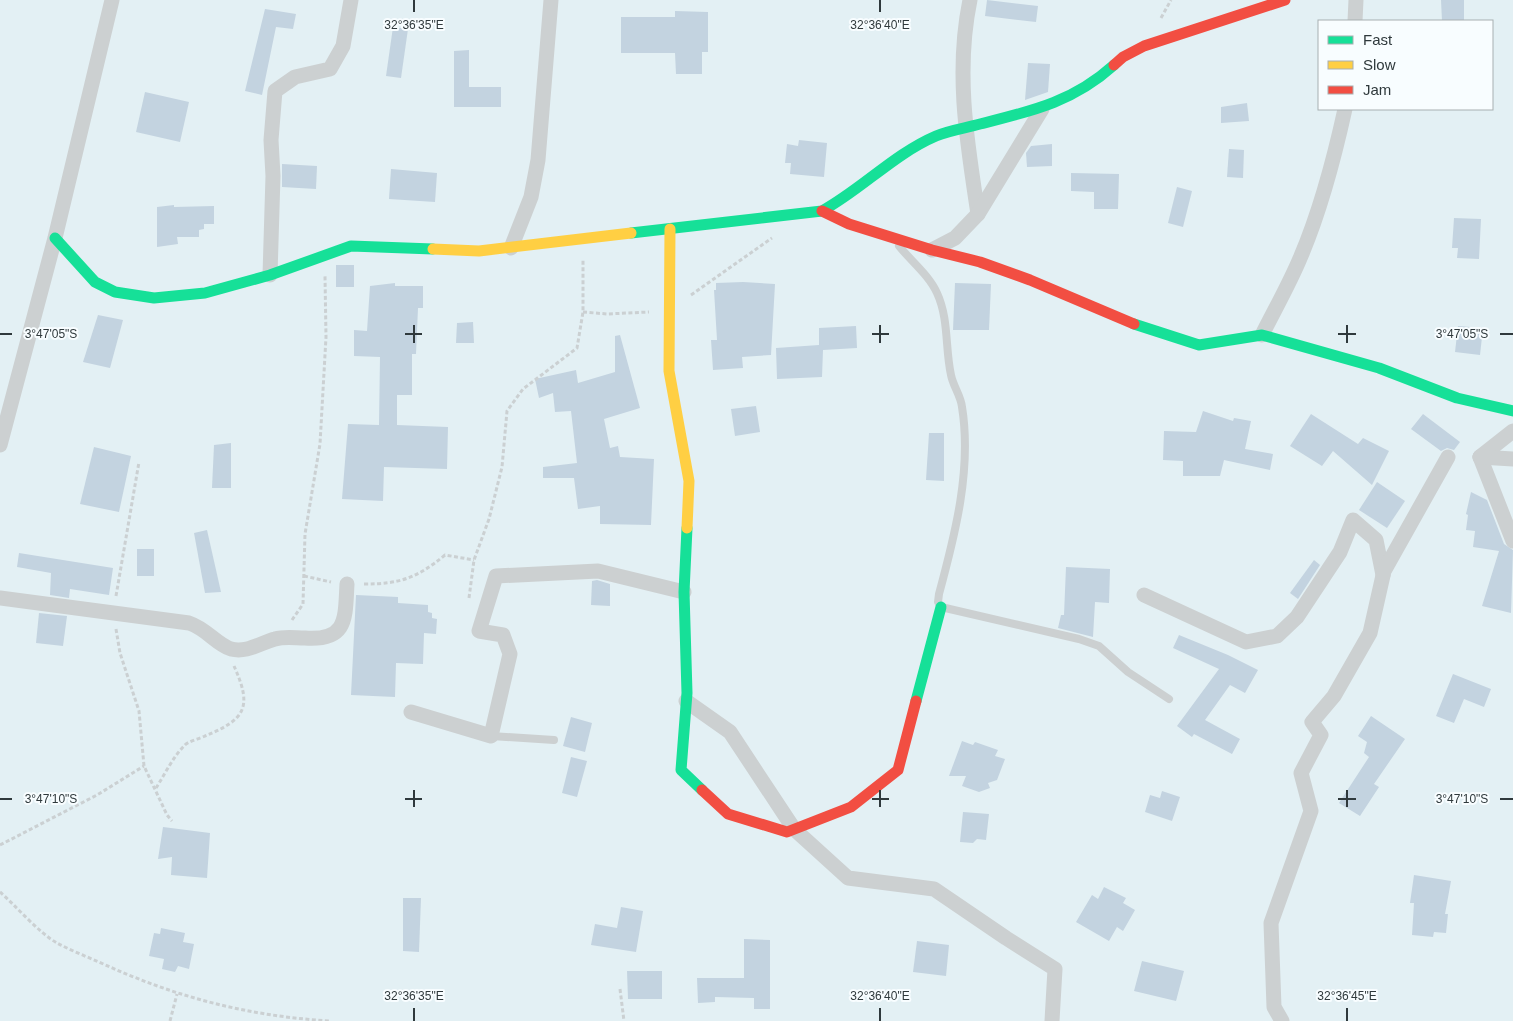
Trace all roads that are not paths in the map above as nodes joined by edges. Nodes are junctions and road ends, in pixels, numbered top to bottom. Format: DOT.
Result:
graph roads {
  1 [pos="112,0"];
  2 [pos="352,0"];
  3 [pos="551,0"];
  4 [pos="970,0"];
  5 [pos="1286,0"];
  6 [pos="1356,0"];
  7 [pos="1355,20"];
  8 [pos="1042,108"];
  9 [pos="1345,110"];
  10 [pos="965,126"];
  11 [pos="822,210"];
  12 [pos="978,214"];
  13 [pos="670,229"];
  14 [pos="892,236"];
  15 [pos="55,238"];
  16 [pos="511,248"];
  17 [pos="932,250"];
  18 [pos="270,275"];
  19 [pos="1262,335"];
  20 [pos="1513,411"];
  21 [pos="1513,431"];
  22 [pos="0,445"];
  23 [pos="1448,457"];
  24 [pos="1480,457"];
  25 [pos="1513,459"];
  26 [pos="1513,541"];
  27 [pos="1383,575"];
  28 [pos="347,584"];
  29 [pos="684,592"];
  30 [pos="1144,595"];
  31 [pos="0,598"];
  32 [pos="941,607"];
  33 [pos="1169,699"];
  34 [pos="686,701"];
  35 [pos="411,712"];
  36 [pos="491,736"];
  37 [pos="554,740"];
  38 [pos="794,829"];
  39 [pos="1052,1021"];
  40 [pos="1282,1021"];
  1 -- 15 [label="street"];
  2 -- 18 [label="street"];
  3 -- 16 [label="street"];
  4 -- 10 [label="street"];
  5 -- 8 [label="street"];
  6 -- 7 [label="street"];
  8 -- 10 [label="street"];
  8 -- 12 [label="street"];
  9 -- 19 [label="street"];
  10 -- 11 [label="street"];
  10 -- 12 [label="street"];
  11 -- 13 [label="street"];
  11 -- 14 [label="street"];
  12 -- 17 [label="street"];
  13 -- 16 [label="street"];
  13 -- 29 [label="street"];
  14 -- 17 [label="street"];
  14 -- 32 [label="lane"];
  15 -- 18 [label="street"];
  15 -- 22 [label="street"];
  16 -- 18 [label="street"];
  17 -- 19 [label="street"];
  19 -- 20 [label="street"];
  21 -- 24 [label="street"];
  23 -- 27 [label="street"];
  24 -- 25 [label="street"];
  24 -- 26 [label="street"];
  27 -- 30 [label="street"];
  27 -- 40 [label="street"];
  28 -- 31 [label="street"];
  29 -- 34 [label="street"];
  29 -- 36 [label="street"];
  32 -- 33 [label="lane"];
  32 -- 38 [label="street"];
  34 -- 38 [label="street"];
  34 -- 38 [label="street"];
  35 -- 36 [label="street"];
  36 -- 37 [label="lane"];
  38 -- 39 [label="street"];
}
